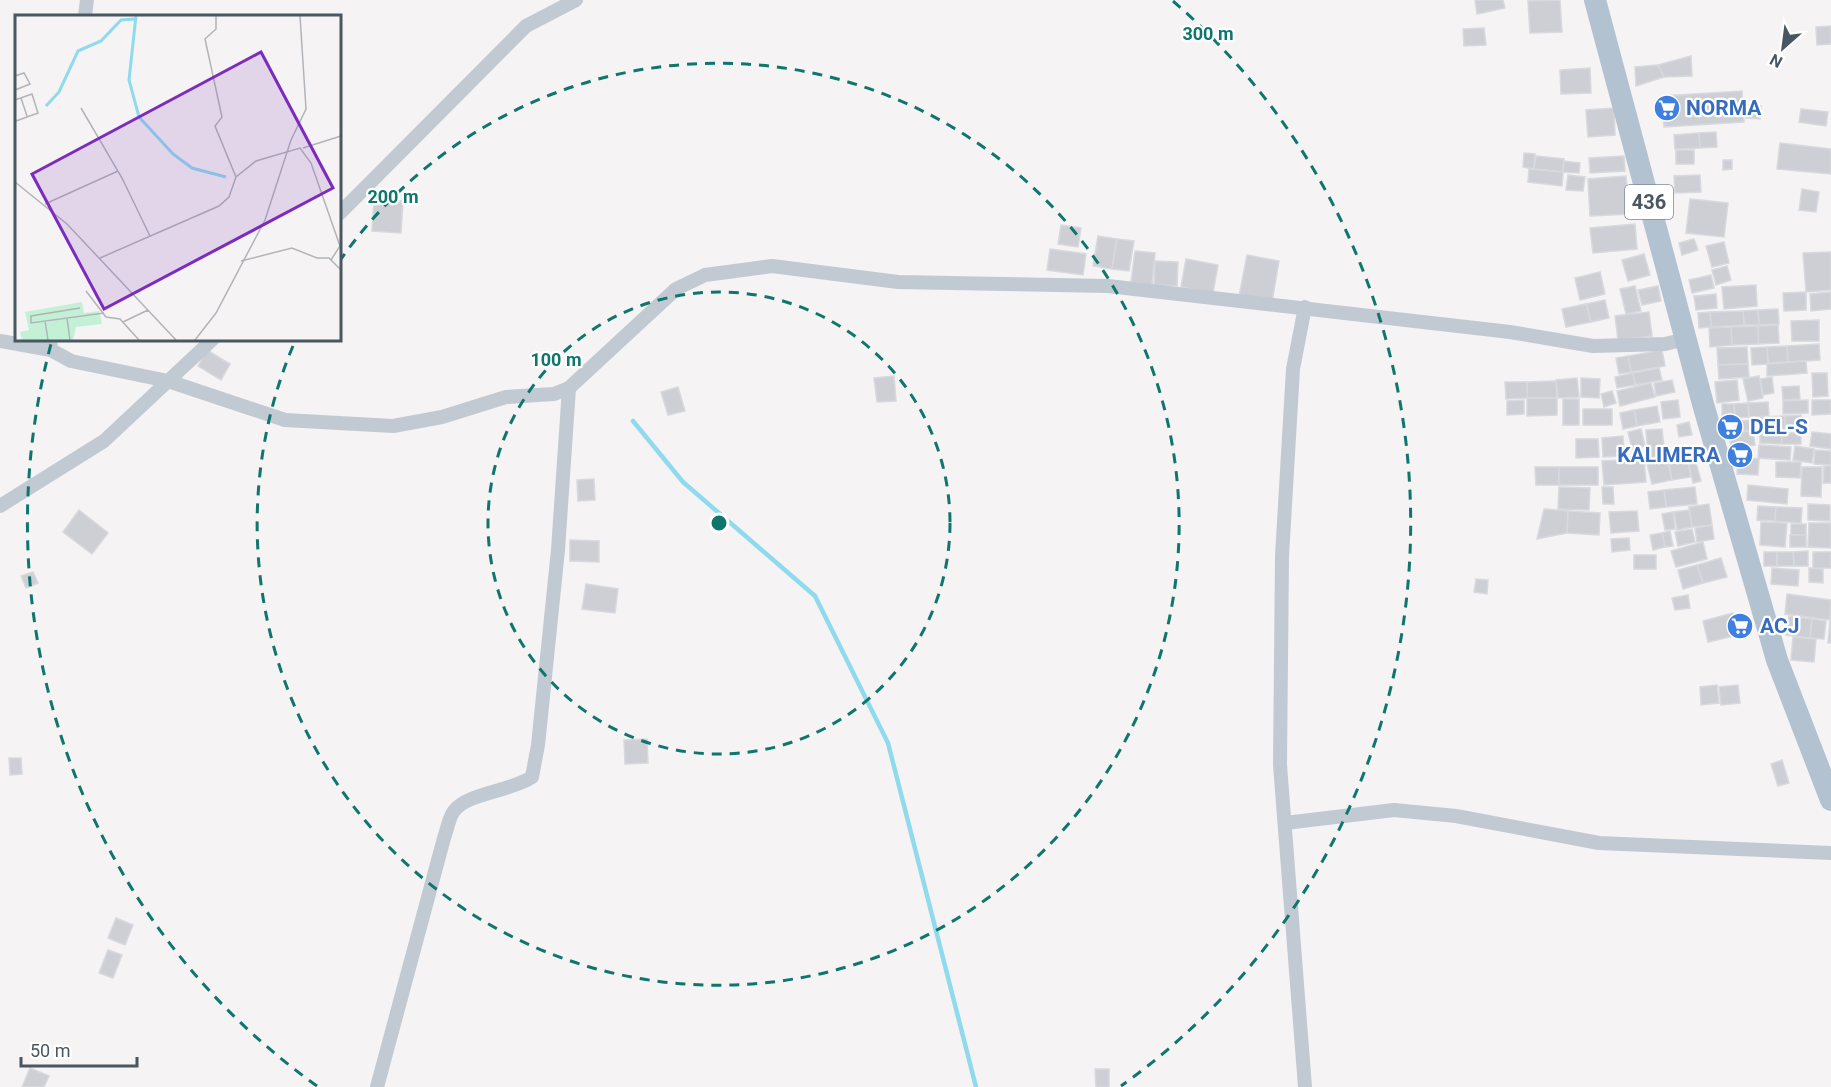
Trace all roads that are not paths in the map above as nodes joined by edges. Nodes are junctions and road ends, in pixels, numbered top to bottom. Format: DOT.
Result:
graph roads {
  1 [pos="87,0"];
  2 [pos="576,0"];
  3 [pos="1595,0"];
  4 [pos="85,15"];
  5 [pos="340,213"];
  6 [pos="1305,307"];
  7 [pos="1686,339"];
  8 [pos="212,340"];
  9 [pos="0,341"];
  10 [pos="51,344"];
  11 [pos="168,381"];
  12 [pos="569,388"];
  13 [pos="0,507"];
  14 [pos="1831,800"];
  15 [pos="1285,823"];
  16 [pos="1831,853"];
  17 [pos="377,1087"];
  18 [pos="1305,1087"];
  1 -- 4 [label="street"];
  2 -- 5 [label="street"];
  3 -- 7 [label="main road, 436"];
  6 -- 7 [label="street"];
  6 -- 12 [label="street"];
  6 -- 15 [label="street"];
  7 -- 14 [label="main road, 436"];
  8 -- 11 [label="street"];
  9 -- 10 [label="street"];
  10 -- 11 [label="street"];
  11 -- 12 [label="street"];
  11 -- 13 [label="street"];
  12 -- 17 [label="street"];
  15 -- 16 [label="street"];
  15 -- 18 [label="street"];
}
